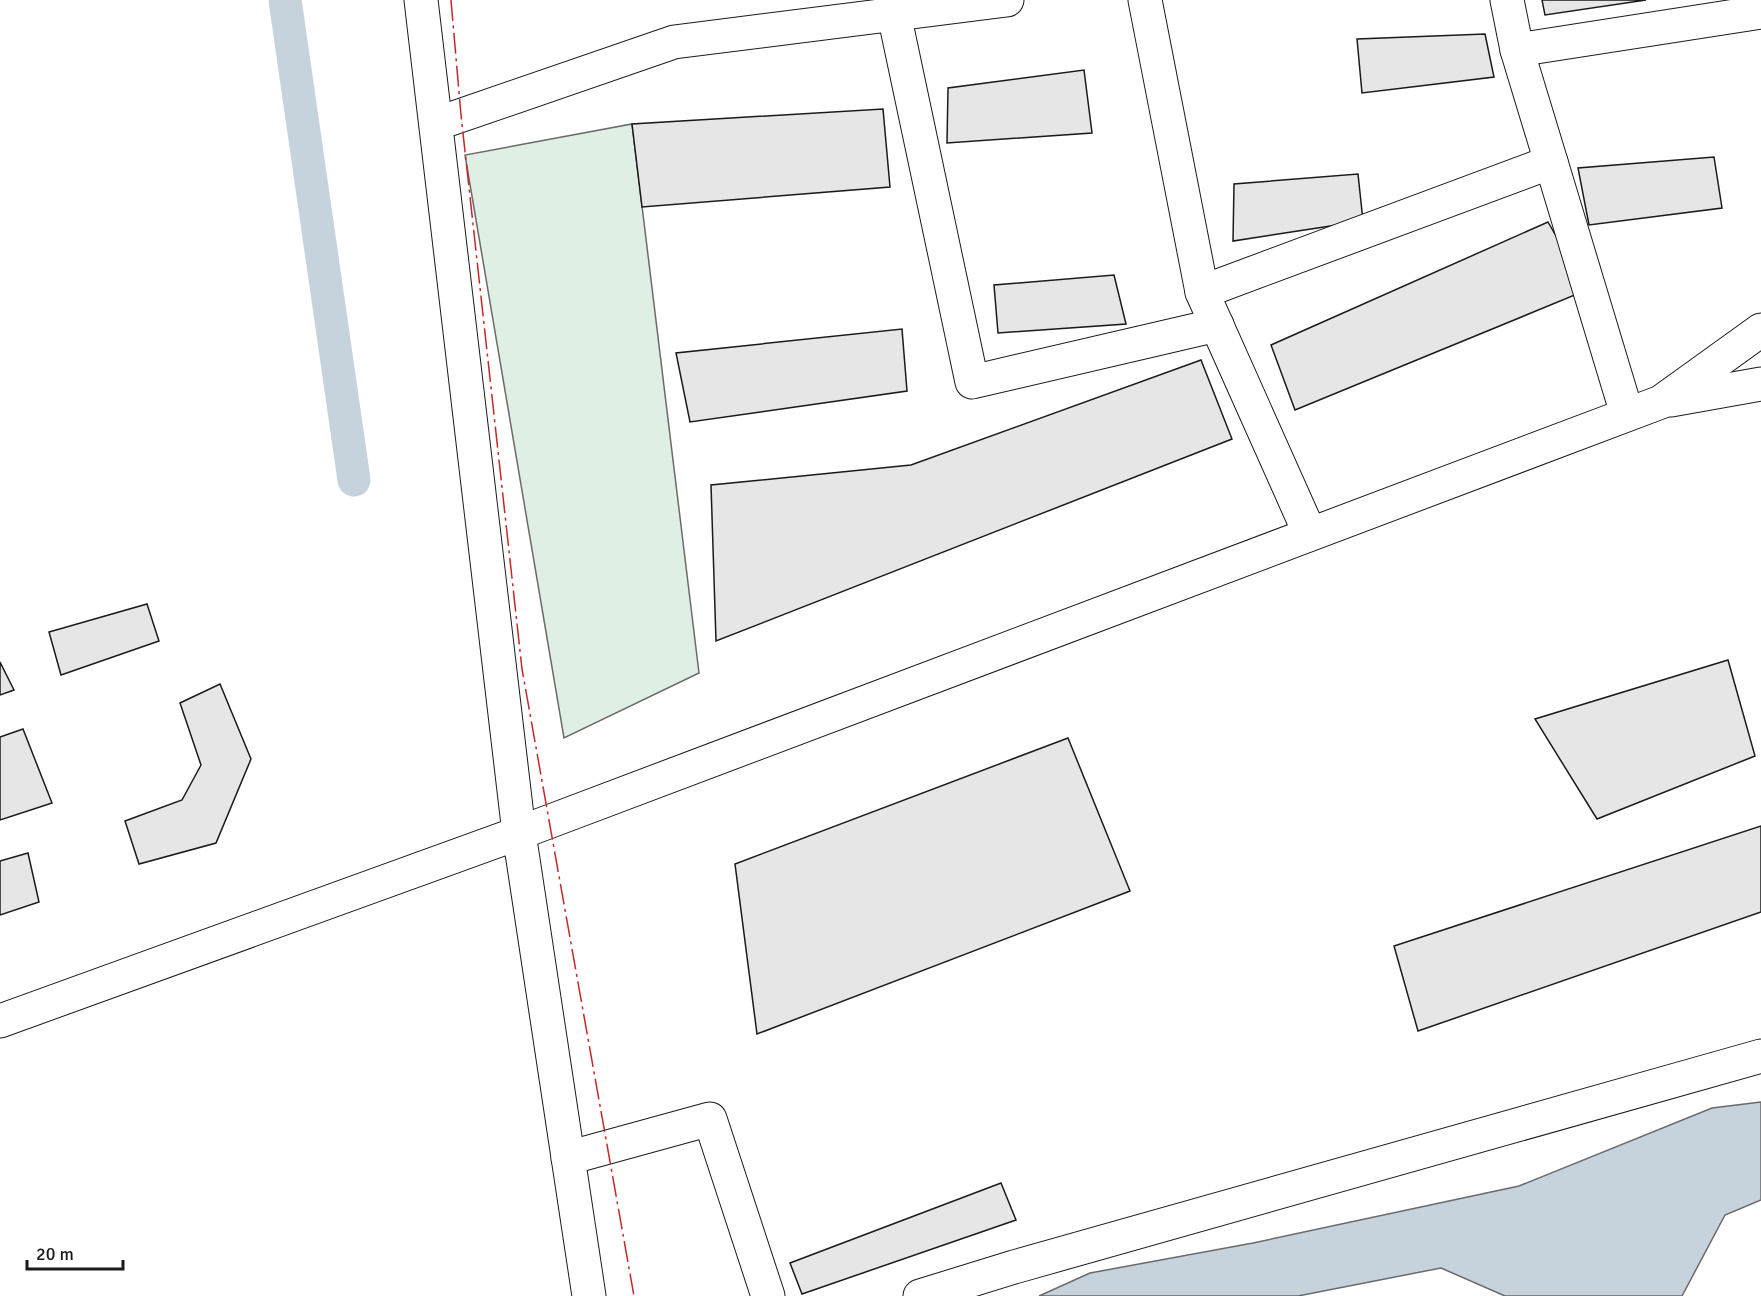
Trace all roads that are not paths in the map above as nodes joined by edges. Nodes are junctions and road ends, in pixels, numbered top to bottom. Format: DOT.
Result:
graph roads {
  1 [pos="421,0"];
  2 [pos="1007,0"];
  3 [pos="1145,0"];
  4 [pos="1508,0"];
  5 [pos="894,7"];
  6 [pos="1761,12"];
  7 [pos="1517,51"];
  8 [pos="436,124"];
  9 [pos="1551,162"];
  10 [pos="1202,292"];
  11 [pos="1217,325"];
  12 [pos="1761,330"];
  13 [pos="1761,384"];
  14 [pos="1660,402"];
  15 [pos="1627,414"];
  16 [pos="1310,534"];
  17 [pos="519,833"];
  18 [pos="0,1021"];
  19 [pos="1761,1056"];
  20 [pos="568,1158"];
  21 [pos="589,1296"];
  22 [pos="768,1296"];
  23 [pos="920,1296"];
  1 -- 8 [label="street"];
  2 -- 5 [label="street"];
  3 -- 10 [label="street"];
  4 -- 7 [label="street"];
  5 -- 8 [label="street"];
  5 -- 11 [label="street"];
  6 -- 7 [label="street"];
  7 -- 9 [label="street"];
  8 -- 17 [label="street"];
  9 -- 10 [label="street"];
  9 -- 15 [label="street"];
  10 -- 11 [label="street"];
  11 -- 16 [label="street"];
  12 -- 14 [label="street"];
  13 -- 14 [label="street"];
  14 -- 15 [label="street"];
  15 -- 16 [label="street"];
  16 -- 17 [label="street"];
  17 -- 18 [label="street"];
  17 -- 20 [label="street"];
  19 -- 23 [label="street"];
  20 -- 21 [label="street"];
  20 -- 22 [label="street"];
}
